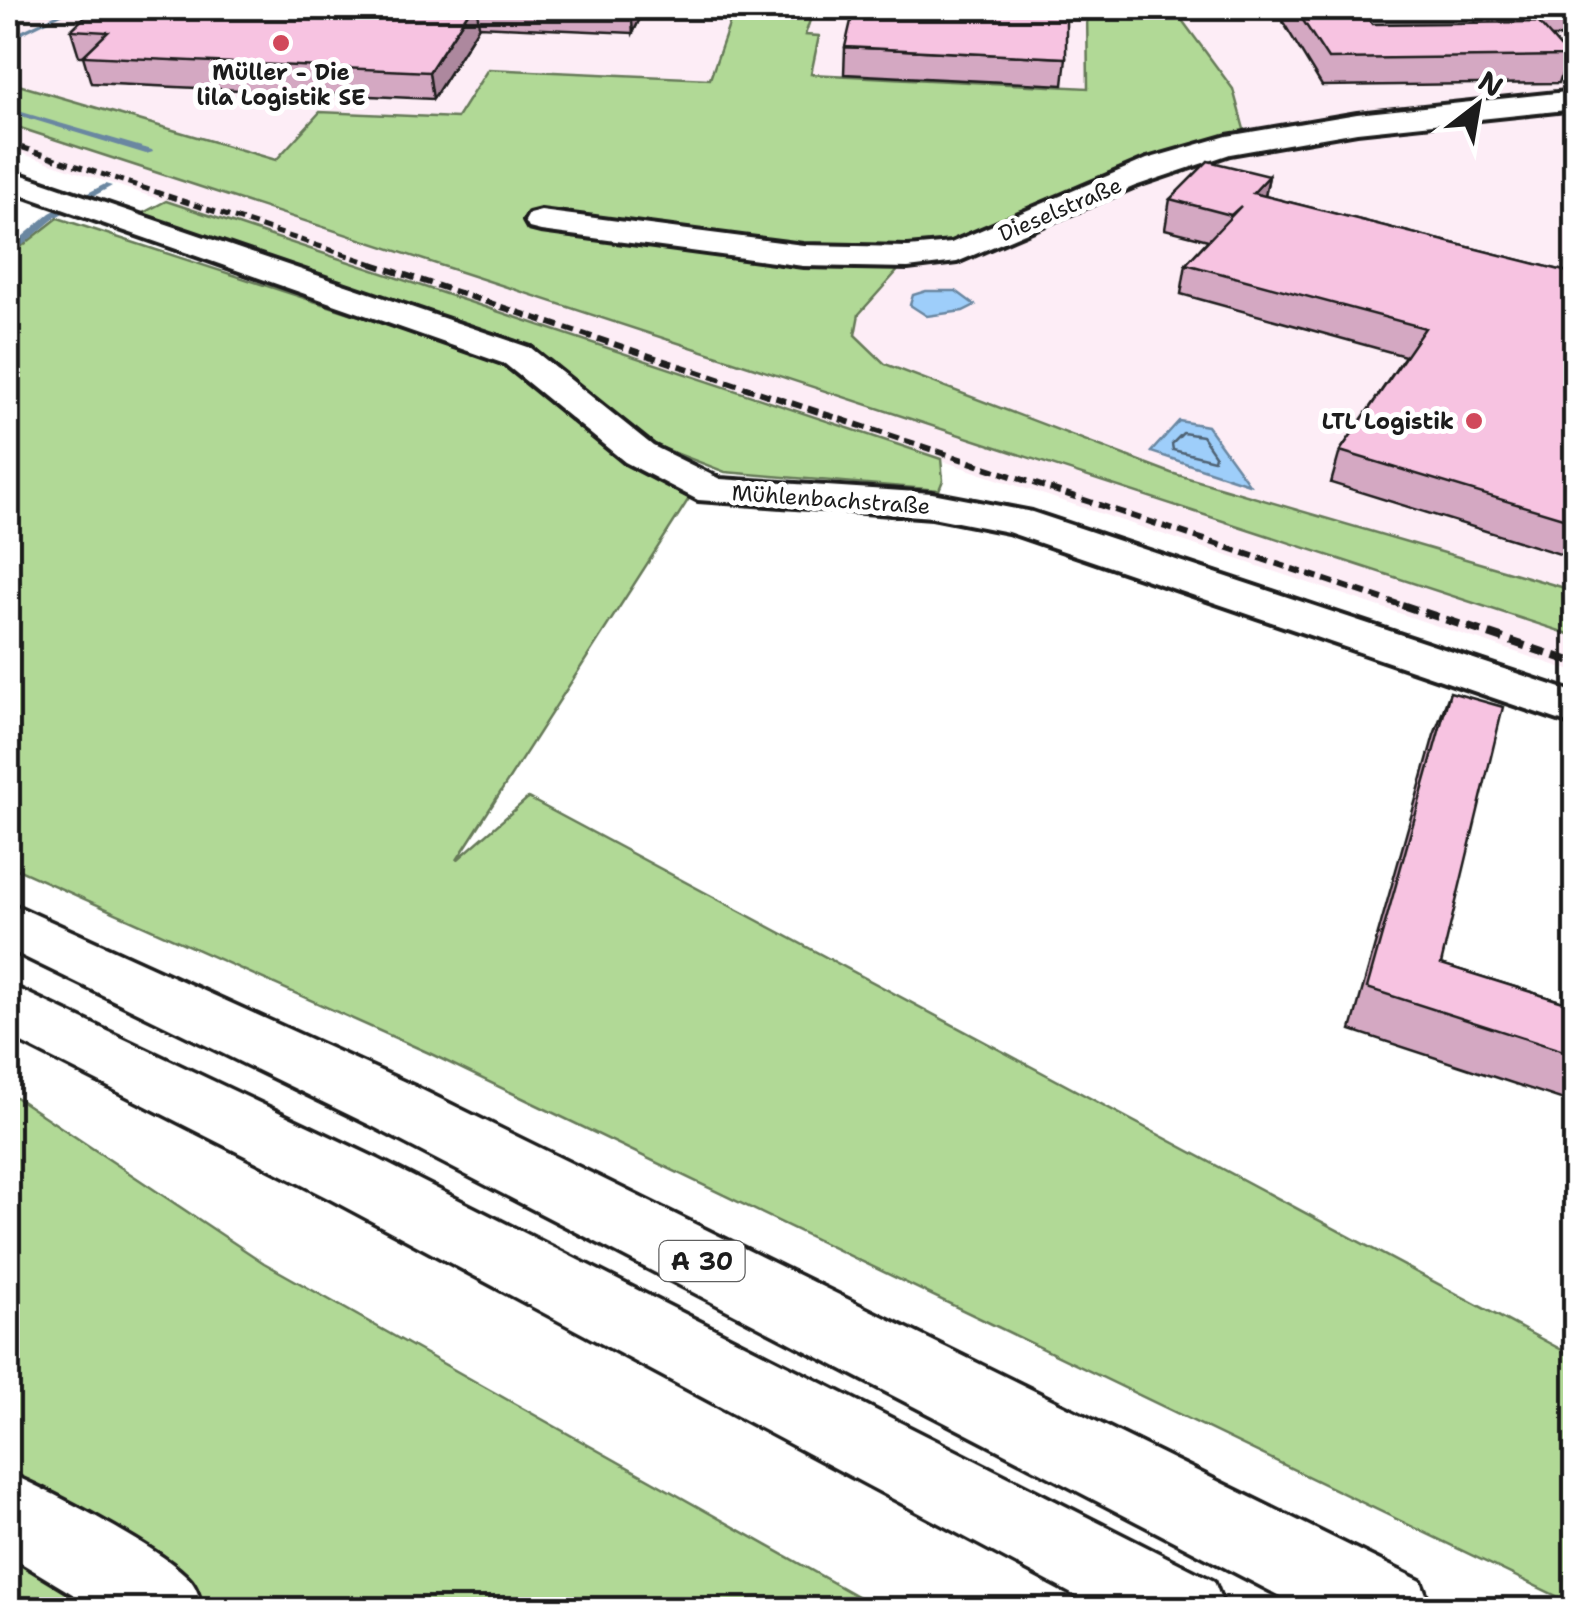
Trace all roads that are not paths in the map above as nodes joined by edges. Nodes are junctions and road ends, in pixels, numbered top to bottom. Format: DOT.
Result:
graph roads {
  1 [pos="1576,100"];
  2 [pos="8,180"];
  3 [pos="541,221"];
  4 [pos="1576,710"];
  5 [pos="8,924"];
  6 [pos="8,1008"];
  7 [pos="8,1512"];
  8 [pos="164,1610"];
  9 [pos="1186,1610"];
  10 [pos="1392,1610"];
  1 -- 3 [label="street, Dieselstraße"];
  2 -- 4 [label="street, Mühlenbachstraße"];
  5 -- 10 [label="main road, A 30"];
  6 -- 9 [label="main road"];
  7 -- 8 [label="main road"];
}
